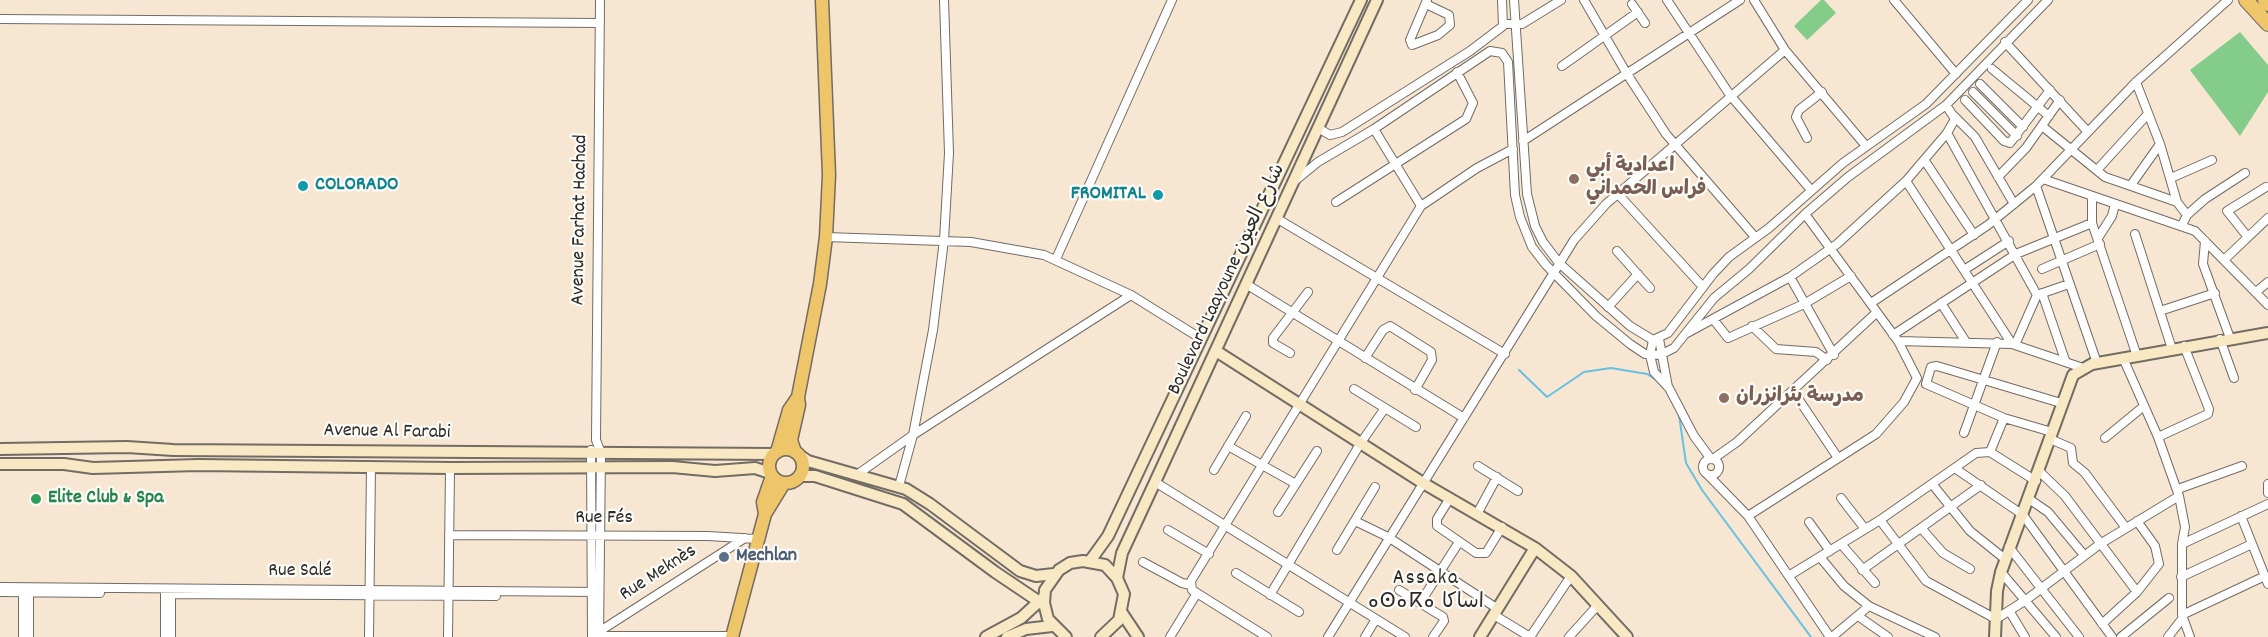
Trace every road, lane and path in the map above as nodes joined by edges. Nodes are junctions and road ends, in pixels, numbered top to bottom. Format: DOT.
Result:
graph roads {
  1 [pos="600,0"];
  2 [pos="822,0"];
  3 [pos="944,0"];
  4 [pos="1172,0"];
  5 [pos="1361,0"];
  6 [pos="1377,0"];
  7 [pos="1492,0"];
  8 [pos="1561,0"];
  9 [pos="1584,0"];
  10 [pos="1667,0"];
  11 [pos="1740,0"];
  12 [pos="1754,0"];
  13 [pos="1894,0"];
  14 [pos="2028,0"];
  15 [pos="2048,0"];
  16 [pos="2228,0"];
  17 [pos="2246,0"];
  18 [pos="2265,0"];
  19 [pos="1514,1"];
  20 [pos="1427,2"];
  21 [pos="1502,2"];
  22 [pos="1632,4"];
  23 [pos="2268,4"];
  24 [pos="1638,12"];
  25 [pos="0,19"];
  26 [pos="600,23"];
  27 [pos="1645,23"];
  28 [pos="1505,24"];
  29 [pos="2268,24"];
  30 [pos="1517,25"];
  31 [pos="1689,34"];
  32 [pos="1606,35"];
  33 [pos="2005,42"];
  34 [pos="1785,50"];
  35 [pos="1562,66"];
  36 [pos="1992,69"];
  37 [pos="1457,72"];
  38 [pos="1627,74"];
  39 [pos="1956,74"];
  40 [pos="2136,82"];
  41 [pos="1980,84"];
  42 [pos="2050,90"];
  43 [pos="1822,92"];
  44 [pos="1973,92"];
  45 [pos="1730,95"];
  46 [pos="1965,100"];
  47 [pos="2060,100"];
  48 [pos="1946,105"];
  49 [pos="2037,107"];
  50 [pos="1953,115"];
  51 [pos="2147,115"];
  52 [pos="2049,116"];
  53 [pos="2042,126"];
  54 [pos="2024,127"];
  55 [pos="1318,128"];
  56 [pos="1374,129"];
  57 [pos="2088,132"];
  58 [pos="1947,133"];
  59 [pos="2017,136"];
  60 [pos="1807,138"];
  61 [pos="1523,141"];
  62 [pos="1676,144"];
  63 [pos="2160,144"];
  64 [pos="1866,146"];
  65 [pos="1513,148"];
  66 [pos="2071,149"];
  67 [pos="2212,160"];
  68 [pos="1925,161"];
  69 [pos="1397,166"];
  70 [pos="2097,170"];
  71 [pos="2245,172"];
  72 [pos="1998,177"];
  73 [pos="2171,178"];
  74 [pos="2043,179"];
  75 [pos="1906,182"];
  76 [pos="2131,185"];
  77 [pos="1291,186"];
  78 [pos="2036,186"];
  79 [pos="2266,187"];
  80 [pos="1811,190"];
  81 [pos="1618,194"];
  82 [pos="2092,196"];
  83 [pos="1336,202"];
  84 [pos="2177,202"];
  85 [pos="2014,204"];
  86 [pos="2115,204"];
  87 [pos="1421,206"];
  88 [pos="1805,214"];
  89 [pos="2187,215"];
  90 [pos="1276,218"];
  91 [pos="2268,218"];
  92 [pos="1996,219"];
  93 [pos="2092,223"];
  94 [pos="2181,225"];
  95 [pos="2135,234"];
  96 [pos="1974,235"];
  97 [pos="2247,236"];
  98 [pos="826,237"];
  99 [pos="1755,237"];
  100 [pos="2054,239"];
  101 [pos="944,240"];
  102 [pos="2008,241"];
  103 [pos="2099,241"];
  104 [pos="2205,241"];
  105 [pos="1832,249"];
  106 [pos="1617,251"];
  107 [pos="1951,251"];
  108 [pos="2016,254"];
  109 [pos="1056,259"];
  110 [pos="2224,260"];
  111 [pos="2062,261"];
  112 [pos="1560,263"];
  113 [pos="2042,269"];
  114 [pos="1964,270"];
  115 [pos="1554,273"];
  116 [pos="1638,274"];
  117 [pos="1851,276"];
  118 [pos="1790,277"];
  119 [pos="1376,278"];
  120 [pos="1972,282"];
  121 [pos="2268,282"];
  122 [pos="1246,284"];
  123 [pos="2069,284"];
  124 [pos="1650,288"];
  125 [pos="1703,288"];
  126 [pos="1308,292"];
  127 [pos="2256,292"];
  128 [pos="2216,293"];
  129 [pos="2039,294"];
  130 [pos="1131,295"];
  131 [pos="1871,303"];
  132 [pos="1941,303"];
  133 [pos="1803,304"];
  134 [pos="2268,305"];
  135 [pos="1608,306"];
  136 [pos="2160,311"];
  137 [pos="1293,312"];
  138 [pos="1876,313"];
  139 [pos="1713,320"];
  140 [pos="1752,326"];
  141 [pos="2268,333"];
  142 [pos="1686,334"];
  143 [pos="1200,338"];
  144 [pos="1895,338"];
  145 [pos="2225,339"];
  146 [pos="1656,340"];
  147 [pos="1339,342"];
  148 [pos="1966,342"];
  149 [pos="1997,342"];
  150 [pos="2013,344"];
  151 [pos="2184,346"];
  152 [pos="2172,349"];
  153 [pos="1216,351"];
  154 [pos="1290,353"];
  155 [pos="1505,354"];
  156 [pos="1650,355"];
  157 [pos="1660,355"];
  158 [pos="2137,356"];
  159 [pos="1365,358"];
  160 [pos="1831,358"];
  161 [pos="2123,358"];
  162 [pos="2065,360"];
  163 [pos="2097,363"];
  164 [pos="2083,368"];
  165 [pos="1917,378"];
  166 [pos="2234,378"];
  167 [pos="1984,381"];
  168 [pos="1926,384"];
  169 [pos="1669,388"];
  170 [pos="1354,389"];
  171 [pos="1415,390"];
  172 [pos="1793,391"];
  173 [pos="798,397"];
  174 [pos="2061,403"];
  175 [pos="1301,405"];
  176 [pos="1975,406"];
  177 [pos="2144,406"];
  178 [pos="1385,408"];
  179 [pos="1246,416"];
  180 [pos="1464,418"];
  181 [pos="2004,418"];
  182 [pos="1416,428"];
  183 [pos="1964,433"];
  184 [pos="914,435"];
  185 [pos="1694,436"];
  186 [pos="2051,436"];
  187 [pos="2158,437"];
  188 [pos="2105,438"];
  189 [pos="1737,442"];
  190 [pos="1360,444"];
  191 [pos="1228,446"];
  192 [pos="0,449"];
  193 [pos="1317,451"];
  194 [pos="1990,452"];
  195 [pos="595,453"];
  196 [pos="776,453"];
  197 [pos="797,454"];
  198 [pos="1838,458"];
  199 [pos="1712,459"];
  200 [pos="0,464"];
  201 [pos="371,466"];
  202 [pos="1264,466"];
  203 [pos="1478,466"];
  204 [pos="1702,466"];
  205 [pos="2242,466"];
  206 [pos="450,468"];
  207 [pos="595,468"];
  208 [pos="1719,468"];
  209 [pos="1956,469"];
  210 [pos="1214,470"];
  211 [pos="771,474"];
  212 [pos="858,474"];
  213 [pos="1708,475"];
  214 [pos="800,476"];
  215 [pos="2038,476"];
  216 [pos="1497,477"];
  217 [pos="1155,482"];
  218 [pos="784,483"];
  219 [pos="1423,483"];
  220 [pos="1296,484"];
  221 [pos="1932,484"];
  222 [pos="2268,484"];
  223 [pos="898,486"];
  224 [pos="1981,486"];
  225 [pos="1375,488"];
  226 [pos="1518,491"];
  227 [pos="2179,493"];
  228 [pos="2268,493"];
  229 [pos="1732,497"];
  230 [pos="1450,498"];
  231 [pos="1841,498"];
  232 [pos="2029,499"];
  233 [pos="2268,504"];
  234 [pos="1952,509"];
  235 [pos="1278,512"];
  236 [pos="765,514"];
  237 [pos="1477,514"];
  238 [pos="2023,515"];
  239 [pos="1748,516"];
  240 [pos="2241,516"];
  241 [pos="1880,520"];
  242 [pos="1355,521"];
  243 [pos="2137,521"];
  244 [pos="1809,522"];
  245 [pos="1227,525"];
  246 [pos="1502,527"];
  247 [pos="2126,528"];
  248 [pos="1865,529"];
  249 [pos="1922,529"];
  250 [pos="1168,530"];
  251 [pos="449,535"];
  252 [pos="596,536"];
  253 [pos="1388,537"];
  254 [pos="751,538"];
  255 [pos="1459,542"];
  256 [pos="1841,544"];
  257 [pos="2100,544"];
  258 [pos="2182,544"];
  259 [pos="2252,544"];
  260 [pos="1897,546"];
  261 [pos="2009,547"];
  262 [pos="1536,548"];
  263 [pos="1337,550"];
  264 [pos="1830,551"];
  265 [pos="1209,554"];
  266 [pos="2084,555"];
  267 [pos="1820,557"];
  268 [pos="2005,559"];
  269 [pos="1090,561"];
  270 [pos="1143,562"];
  271 [pos="1288,564"];
  272 [pos="1970,569"];
  273 [pos="1862,570"];
  274 [pos="2062,571"];
  275 [pos="1440,572"];
  276 [pos="2001,572"];
  277 [pos="1236,573"];
  278 [pos="1054,574"];
  279 [pos="1790,575"];
  280 [pos="1571,576"];
  281 [pos="2265,576"];
  282 [pos="2181,577"];
  283 [pos="1117,578"];
  284 [pos="1875,583"];
  285 [pos="2268,584"];
  286 [pos="1191,585"];
  287 [pos="0,587"];
  288 [pos="2040,587"];
  289 [pos="26,590"];
  290 [pos="1399,590"];
  291 [pos="168,591"];
  292 [pos="0,592"];
  293 [pos="370,592"];
  294 [pos="2137,592"];
  295 [pos="448,593"];
  296 [pos="1197,593"];
  297 [pos="596,594"];
  298 [pos="1270,594"];
  299 [pos="2169,598"];
  300 [pos="2026,600"];
  301 [pos="1042,601"];
  302 [pos="1349,603"];
  303 [pos="1420,603"];
  304 [pos="1597,606"];
  305 [pos="1869,606"];
  306 [pos="1299,612"];
  307 [pos="1496,612"];
  308 [pos="2010,612"];
  309 [pos="1122,613"];
  310 [pos="1858,616"];
  311 [pos="2182,617"];
  312 [pos="1376,619"];
  313 [pos="1996,619"];
  314 [pos="2102,624"];
  315 [pos="1052,626"];
  316 [pos="1252,628"];
  317 [pos="596,636"];
  318 [pos="732,636"];
  319 [pos="23,637"];
  320 [pos="29,637"];
  321 [pos="165,637"];
  322 [pos="171,637"];
  323 [pos="369,637"];
  324 [pos="448,637"];
  325 [pos="986,637"];
  326 [pos="1007,637"];
  327 [pos="1066,637"];
  328 [pos="1101,637"];
  329 [pos="1138,637"];
  330 [pos="1170,637"];
  331 [pos="1246,637"];
  332 [pos="1267,637"];
  333 [pos="1328,637"];
  334 [pos="1365,637"];
  335 [pos="1405,637"];
  336 [pos="1433,637"];
  337 [pos="1480,637"];
  338 [pos="1530,637"];
  339 [pos="1569,637"];
  340 [pos="1626,637"];
  341 [pos="1831,637"];
  342 [pos="1888,637"];
  343 [pos="1935,637"];
  344 [pos="1995,637"];
  345 [pos="2025,637"];
  346 [pos="2056,637"];
  347 [pos="2079,637"];
  348 [pos="2112,637"];
  349 [pos="2121,637"];
  350 [pos="2168,637"];
  351 [pos="2190,637"];
  1 -- 26 [label="street, Avenue Farhat Hachad"];
  2 -- 98 [label="main road"];
  3 -- 101 [label="street"];
  4 -- 109 [label="street"];
  5 -- 143 [label="street, Boulevard Laayoune شارع العيون"];
  6 -- 55 [label="street, Boulevard Laayoune شارع العيون"];
  7 -- 21 [label="street"];
  8 -- 30 [label="street"];
  9 -- 32 [label="street"];
  10 -- 31 [label="street"];
  11 -- 31 [label="street"];
  12 -- 34 [label="street"];
  13 -- 39 [label="street"];
  14 -- 39 [label="street"];
  15 -- 33 [label="street"];
  16 -- 40 [label="street"];
  17 -- 29 [label="highway"];
  18 -- 23 [label="highway"];
  19 -- 21 [label="street"];
  19 -- 30 [label="street"];
  20 -- 20 [label="street"];
  21 -- 28 [label="street"];
  22 -- 24 [label="street"];
  24 -- 27 [label="street"];
  24 -- 32 [label="street"];
  25 -- 26 [label="street"];
  26 -- 195 [label="street, Avenue Farhat Hachad"];
  28 -- 30 [label="street"];
  28 -- 55 [label="street"];
  30 -- 61 [label="street"];
  31 -- 38 [label="street"];
  31 -- 45 [label="street"];
  32 -- 35 [label="street"];
  32 -- 38 [label="street"];
  33 -- 42 [label="street"];
  33 -- 48 [label="street"];
  34 -- 43 [label="street"];
  34 -- 45 [label="street"];
  36 -- 49 [label="street"];
  37 -- 56 [label="street"];
  37 -- 65 [label="street"];
  37 -- 69 [label="street"];
  38 -- 61 [label="street"];
  38 -- 62 [label="street"];
  39 -- 64 [label="street"];
  40 -- 51 [label="street"];
  40 -- 57 [label="street"];
  41 -- 54 [label="street"];
  42 -- 47 [label="street"];
  42 -- 49 [label="street"];
  43 -- 60 [label="street"];
  43 -- 64 [label="street"];
  44 -- 59 [label="street"];
  45 -- 62 [label="street"];
  45 -- 80 [label="street"];
  46 -- 59 [label="street"];
  47 -- 52 [label="street"];
  47 -- 57 [label="street"];
  48 -- 50 [label="street"];
  48 -- 88 [label="street"];
  49 -- 52 [label="street"];
  49 -- 54 [label="street"];
  50 -- 58 [label="street"];
  50 -- 72 [label="street"];
  51 -- 63 [label="street"];
  51 -- 70 [label="street"];
  52 -- 53 [label="street"];
  53 -- 66 [label="street"];
  53 -- 72 [label="street"];
  54 -- 59 [label="street"];
  55 -- 77 [label="street, Boulevard Laayoune شارع العيون"];
  56 -- 69 [label="street"];
  56 -- 77 [label="street"];
  57 -- 66 [label="street"];
  58 -- 68 [label="street"];
  58 -- 92 [label="street"];
  61 -- 112 [label="street"];
  62 -- 81 [label="street"];
  62 -- 99 [label="street"];
  63 -- 73 [label="street"];
  63 -- 76 [label="street"];
  64 -- 80 [label="street"];
  65 -- 87 [label="street"];
  65 -- 115 [label="street"];
  66 -- 70 [label="street"];
  66 -- 74 [label="street"];
  67 -- 73 [label="street"];
  68 -- 75 [label="street"];
  68 -- 96 [label="street"];
  69 -- 83 [label="street"];
  69 -- 87 [label="street"];
  70 -- 76 [label="street"];
  71 -- 89 [label="street"];
  72 -- 85 [label="street"];
  73 -- 84 [label="street"];
  74 -- 78 [label="street"];
  74 -- 82 [label="street"];
  75 -- 105 [label="street"];
  75 -- 107 [label="street"];
  76 -- 84 [label="street"];
  77 -- 90 [label="street, Boulevard Laayoune شارع العيون"];
  78 -- 85 [label="street"];
  78 -- 100 [label="street"];
  79 -- 97 [label="street"];
  80 -- 99 [label="street"];
  81 -- 112 [label="street"];
  81 -- 125 [label="street"];
  82 -- 86 [label="street"];
  82 -- 93 [label="street"];
  84 -- 89 [label="street"];
  85 -- 92 [label="street"];
  86 -- 94 [label="street"];
  86 -- 103 [label="street"];
  87 -- 119 [label="street"];
  88 -- 105 [label="street"];
  88 -- 142 [label="street"];
  89 -- 94 [label="street"];
  90 -- 119 [label="street"];
  90 -- 122 [label="street, Boulevard Laayoune شارع العيون"];
  91 -- 97 [label="street"];
  92 -- 96 [label="street"];
  92 -- 102 [label="street"];
  93 -- 100 [label="street"];
  93 -- 103 [label="street"];
  94 -- 104 [label="street"];
  95 -- 136 [label="street"];
  96 -- 107 [label="street"];
  97 -- 110 [label="street"];
  98 -- 101 [label="street"];
  98 -- 173 [label="main road"];
  99 -- 125 [label="street"];
  100 -- 108 [label="street"];
  100 -- 111 [label="street"];
  101 -- 109 [label="street"];
  101 -- 184 [label="street"];
  102 -- 108 [label="street"];
  102 -- 114 [label="street"];
  103 -- 111 [label="street"];
  103 -- 158 [label="street"];
  104 -- 110 [label="street"];
  104 -- 128 [label="street"];
  105 -- 117 [label="street"];
  105 -- 118 [label="street"];
  106 -- 116 [label="street"];
  107 -- 114 [label="street"];
  107 -- 131 [label="street"];
  108 -- 120 [label="street"];
  108 -- 129 [label="street"];
  109 -- 130 [label="street"];
  110 -- 127 [label="street"];
  111 -- 113 [label="street"];
  111 -- 123 [label="street"];
  112 -- 115 [label="street"];
  112 -- 135 [label="street"];
  114 -- 120 [label="street"];
  115 -- 155 [label="street"];
  115 -- 156 [label="street"];
  116 -- 124 [label="street"];
  116 -- 135 [label="street"];
  117 -- 131 [label="street"];
  117 -- 133 [label="street"];
  118 -- 133 [label="street"];
  118 -- 139 [label="street"];
  119 -- 147 [label="street"];
  119 -- 155 [label="street"];
  120 -- 132 [label="street"];
  120 -- 150 [label="street"];
  121 -- 127 [label="street"];
  122 -- 137 [label="street"];
  122 -- 153 [label="street, Boulevard Laayoune شارع العيون"];
  123 -- 129 [label="street"];
  123 -- 163 [label="street"];
  125 -- 146 [label="street"];
  126 -- 137 [label="street"];
  127 -- 134 [label="street"];
  128 -- 136 [label="street"];
  128 -- 145 [label="street"];
  129 -- 150 [label="street"];
  129 -- 162 [label="street"];
  130 -- 143 [label="street"];
  130 -- 184 [label="street"];
  131 -- 138 [label="street"];
  132 -- 144 [label="street"];
  132 -- 148 [label="street"];
  133 -- 140 [label="street"];
  133 -- 160 [label="street"];
  135 -- 146 [label="street"];
  136 -- 152 [label="street"];
  137 -- 147 [label="street"];
  137 -- 154 [label="street"];
  138 -- 144 [label="street"];
  138 -- 160 [label="street"];
  139 -- 140 [label="street"];
  139 -- 142 [label="street"];
  140 -- 160 [label="street"];
  141 -- 145 [label="street"];
  142 -- 157 [label="street"];
  143 -- 269 [label="street, Boulevard Laayoune شارع العيون"];
  144 -- 148 [label="street"];
  144 -- 165 [label="street"];
  145 -- 151 [label="street"];
  145 -- 166 [label="street"];
  146 -- 156 [label="street"];
  146 -- 157 [label="street"];
  147 -- 159 [label="street"];
  147 -- 175 [label="street"];
  148 -- 149 [label="street"];
  149 -- 150 [label="street"];
  149 -- 167 [label="street"];
  150 -- 162 [label="street"];
  151 -- 152 [label="street"];
  151 -- 187 [label="street"];
  152 -- 158 [label="street"];
  153 -- 175 [label="street"];
  153 -- 217 [label="street, Boulevard Laayoune شارع العيون"];
  155 -- 180 [label="street"];
  156 -- 157 [label="street"];
  156 -- 169 [label="street"];
  157 -- 169 [label="street"];
  158 -- 161 [label="street"];
  159 -- 171 [label="street"];
  159 -- 171 [label="street"];
  160 -- 172 [label="street"];
  161 -- 163 [label="street"];
  161 -- 177 [label="street"];
  162 -- 164 [label="street"];
  163 -- 164 [label="street"];
  164 -- 174 [label="street"];
  165 -- 168 [label="street"];
  165 -- 198 [label="street"];
  167 -- 168 [label="street"];
  167 -- 174 [label="street"];
  167 -- 176 [label="street"];
  168 -- 176 [label="street"];
  169 -- 185 [label="street"];
  170 -- 178 [label="street"];
  171 -- 180 [label="street"];
  172 -- 189 [label="street"];
  172 -- 198 [label="street"];
  173 -- 196 [label="main road"];
  173 -- 197 [label="main road"];
  174 -- 186 [label="street"];
  175 -- 190 [label="street"];
  175 -- 202 [label="street"];
  176 -- 181 [label="street"];
  176 -- 183 [label="street"];
  177 -- 187 [label="street"];
  177 -- 188 [label="street"];
  178 -- 182 [label="street"];
  178 -- 190 [label="street"];
  179 -- 191 [label="street"];
  180 -- 219 [label="street"];
  181 -- 186 [label="street"];
  181 -- 194 [label="street"];
  184 -- 212 [label="street"];
  184 -- 223 [label="street"];
  185 -- 199 [label="street"];
  185 -- 204 [label="street"];
  186 -- 215 [label="street"];
  186 -- 247 [label="street"];
  187 -- 227 [label="street"];
  189 -- 199 [label="street"];
  189 -- 208 [label="street"];
  190 -- 219 [label="street"];
  190 -- 271 [label="street"];
  191 -- 202 [label="street"];
  191 -- 210 [label="street"];
  192 -- 195 [label="street, Avenue Al Farabi"];
  193 -- 220 [label="street"];
  194 -- 209 [label="street"];
  194 -- 215 [label="street"];
  195 -- 196 [label="street, Avenue Al Farabi"];
  195 -- 207 [label="street, Avenue Farhat Hachad"];
  196 -- 197 [label="main road"];
  196 -- 211 [label="main road"];
  197 -- 212 [label="street"];
  197 -- 214 [label="main road"];
  198 -- 239 [label="street"];
  199 -- 204 [label="street"];
  199 -- 208 [label="street"];
  200 -- 201 [label="street, Avenue Al Farabi"];
  201 -- 206 [label="street, Avenue Al Farabi"];
  201 -- 293 [label="street"];
  202 -- 220 [label="street"];
  202 -- 245 [label="street"];
  203 -- 216 [label="street"];
  204 -- 213 [label="street"];
  205 -- 227 [label="street"];
  206 -- 207 [label="street, Avenue Al Farabi"];
  206 -- 251 [label="street"];
  207 -- 211 [label="street, Avenue Al Farabi"];
  207 -- 252 [label="street, Avenue Farhat Hachad"];
  208 -- 213 [label="street"];
  208 -- 229 [label="street"];
  209 -- 221 [label="street"];
  209 -- 224 [label="street"];
  211 -- 218 [label="main road"];
  211 -- 236 [label="main road"];
  212 -- 223 [label="street"];
  213 -- 229 [label="street"];
  214 -- 218 [label="main road"];
  214 -- 301 [label="street"];
  215 -- 232 [label="street"];
  215 -- 257 [label="street"];
  216 -- 226 [label="street"];
  216 -- 237 [label="street"];
  217 -- 245 [label="street"];
  217 -- 283 [label="street, Boulevard Laayoune شارع العيون"];
  218 -- 236 [label="main road"];
  219 -- 230 [label="street"];
  219 -- 253 [label="street"];
  220 -- 235 [label="street"];
  221 -- 234 [label="street"];
  221 -- 241 [label="street"];
  222 -- 228 [label="street"];
  223 -- 278 [label="street"];
  224 -- 234 [label="street"];
  224 -- 238 [label="street"];
  225 -- 242 [label="street"];
  227 -- 243 [label="street"];
  227 -- 258 [label="street"];
  229 -- 239 [label="street"];
  230 -- 237 [label="street"];
  230 -- 255 [label="street"];
  231 -- 248 [label="street"];
  232 -- 238 [label="street"];
  232 -- 266 [label="street"];
  233 -- 240 [label="street"];
  234 -- 249 [label="street"];
  234 -- 268 [label="street"];
  236 -- 254 [label="main road"];
  237 -- 246 [label="street"];
  238 -- 261 [label="street"];
  238 -- 274 [label="street"];
  239 -- 279 [label="street"];
  240 -- 258 [label="street"];
  240 -- 259 [label="street"];
  241 -- 248 [label="street"];
  241 -- 260 [label="street"];
  242 -- 253 [label="street"];
  242 -- 263 [label="street"];
  243 -- 247 [label="street"];
  243 -- 294 [label="street"];
  244 -- 264 [label="street"];
  245 -- 265 [label="street"];
  245 -- 271 [label="street"];
  246 -- 255 [label="street"];
  246 -- 262 [label="street"];
  247 -- 257 [label="street"];
  248 -- 256 [label="street"];
  249 -- 260 [label="street"];
  249 -- 272 [label="street"];
  250 -- 265 [label="street"];
  251 -- 252 [label="street, Rue Fés"];
  251 -- 295 [label="street"];
  252 -- 254 [label="street, Rue Fés"];
  252 -- 297 [label="street, Avenue Farhat Hachad"];
  253 -- 275 [label="street"];
  253 -- 302 [label="street"];
  254 -- 317 [label="street, Rue Meknès"];
  254 -- 318 [label="main road"];
  255 -- 275 [label="street"];
  256 -- 264 [label="street"];
  256 -- 273 [label="street"];
  257 -- 266 [label="street"];
  257 -- 294 [label="street"];
  258 -- 282 [label="street"];
  259 -- 281 [label="street"];
  259 -- 282 [label="street"];
  260 -- 273 [label="street"];
  260 -- 313 [label="street"];
  261 -- 268 [label="street"];
  261 -- 288 [label="street"];
  262 -- 280 [label="street"];
  262 -- 307 [label="street"];
  264 -- 267 [label="street"];
  265 -- 286 [label="street"];
  266 -- 274 [label="street"];
  267 -- 279 [label="street"];
  267 -- 305 [label="street"];
  268 -- 276 [label="street"];
  269 -- 278 [label="street"];
  269 -- 283 [label="street"];
  270 -- 286 [label="street"];
  271 -- 298 [label="street"];
  271 -- 302 [label="street"];
  273 -- 284 [label="street"];
  274 -- 288 [label="street"];
  274 -- 314 [label="street"];
  275 -- 303 [label="street"];
  275 -- 307 [label="street"];
  276 -- 300 [label="street"];
  276 -- 313 [label="street"];
  277 -- 298 [label="street"];
  278 -- 301 [label="street"];
  279 -- 341 [label="street"];
  280 -- 304 [label="street"];
  280 -- 338 [label="street"];
  281 -- 285 [label="street"];
  281 -- 311 [label="street"];
  282 -- 311 [label="street"];
  283 -- 309 [label="street"];
  286 -- 296 [label="street"];
  287 -- 289 [label="street, Rue Salé"];
  288 -- 300 [label="street"];
  288 -- 347 [label="street"];
  289 -- 291 [label="street, Rue Salé"];
  289 -- 292 [label="street, Rue Salé"];
  289 -- 319 [label="street"];
  289 -- 320 [label="street"];
  290 -- 303 [label="street"];
  291 -- 293 [label="street, Rue Salé"];
  291 -- 321 [label="street"];
  291 -- 322 [label="street"];
  293 -- 295 [label="street, Rue Salé"];
  293 -- 323 [label="street"];
  294 -- 314 [label="street"];
  295 -- 297 [label="street, Rue Salé"];
  295 -- 324 [label="street"];
  296 -- 316 [label="street"];
  296 -- 330 [label="street"];
  297 -- 317 [label="street, Avenue Farhat Hachad"];
  298 -- 306 [label="street"];
  299 -- 349 [label="street"];
  300 -- 308 [label="street"];
  300 -- 346 [label="street"];
  301 -- 315 [label="street"];
  301 -- 325 [label="street"];
  302 -- 312 [label="street"];
  302 -- 333 [label="street"];
  303 -- 336 [label="street"];
  304 -- 339 [label="street"];
  304 -- 340 [label="street"];
  305 -- 310 [label="street"];
  305 -- 343 [label="street"];
  307 -- 337 [label="street"];
  307 -- 338 [label="street"];
  308 -- 313 [label="street"];
  308 -- 345 [label="street"];
  309 -- 328 [label="street"];
  309 -- 329 [label="street"];
  310 -- 341 [label="street"];
  310 -- 342 [label="street"];
  311 -- 350 [label="street"];
  311 -- 351 [label="street"];
  312 -- 334 [label="street"];
  312 -- 335 [label="street"];
  313 -- 344 [label="street"];
  314 -- 348 [label="street"];
  315 -- 326 [label="street"];
  315 -- 327 [label="street"];
  316 -- 331 [label="street"];
  316 -- 332 [label="street"];
  317 -- 318 [label="street"];
}
